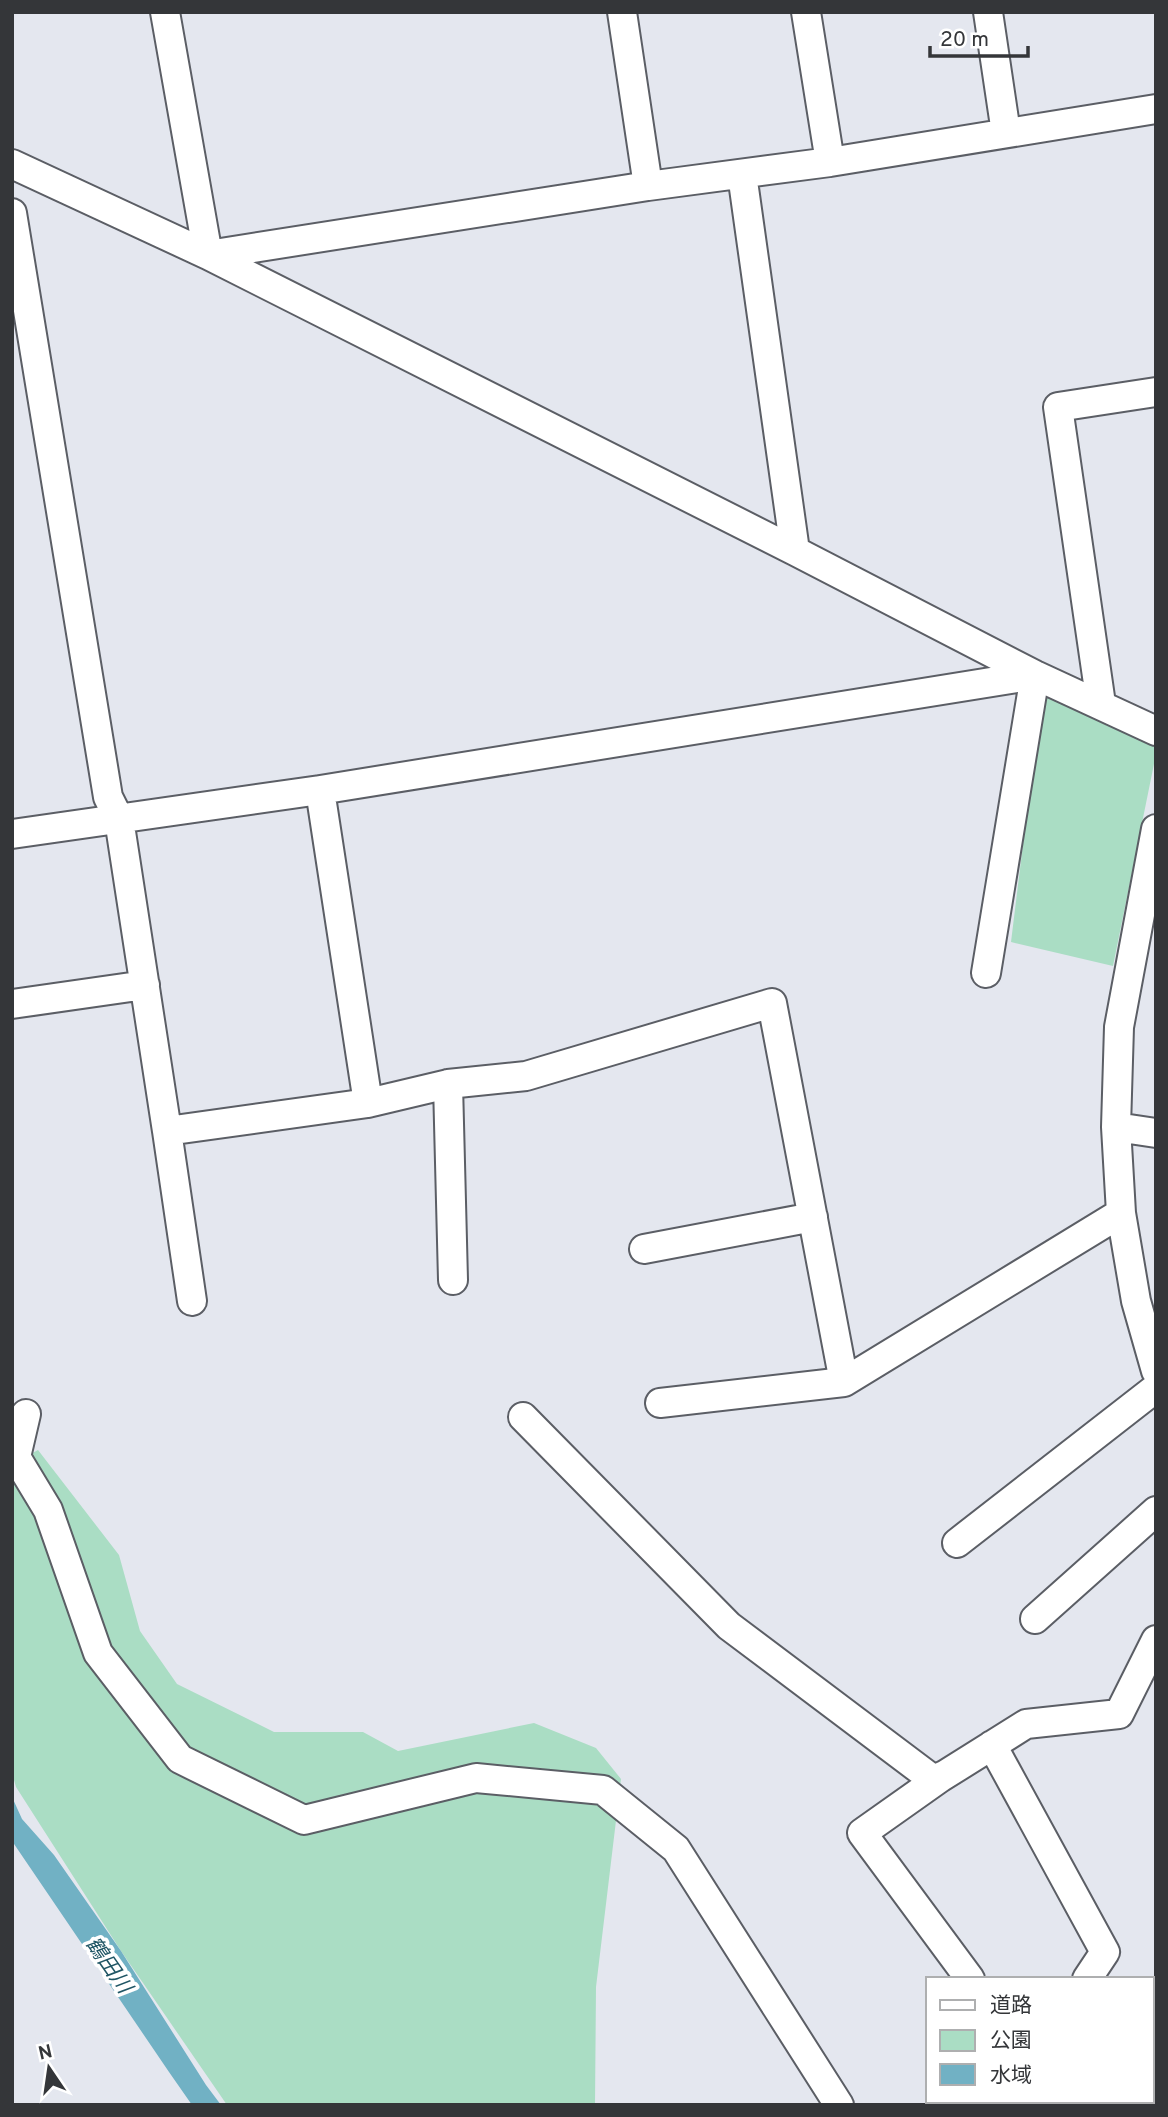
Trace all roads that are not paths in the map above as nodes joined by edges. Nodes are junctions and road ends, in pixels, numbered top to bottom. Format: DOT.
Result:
graph roads {
  1 [pos="165,12"];
  2 [pos="621,12"];
  3 [pos="806,12"];
  4 [pos="988,12"];
  5 [pos="1156,109"];
  6 [pos="1006,133"];
  7 [pos="830,162"];
  8 [pos="12,164"];
  9 [pos="742,174"];
  10 [pos="648,186"];
  11 [pos="12,213"];
  12 [pos="208,255"];
  13 [pos="1156,392"];
  14 [pos="795,551"];
  15 [pos="1035,675"];
  16 [pos="1101,704"];
  17 [pos="1156,731"];
  18 [pos="320,790"];
  19 [pos="119,819"];
  20 [pos="1156,829"];
  21 [pos="12,834"];
  22 [pos="986,973"];
  23 [pos="145,985"];
  24 [pos="12,1004"];
  25 [pos="448,1084"];
  26 [pos="368,1103"];
  27 [pos="1116,1127"];
  28 [pos="167,1131"];
  29 [pos="1156,1133"];
  30 [pos="1121,1213"];
  31 [pos="813,1216"];
  32 [pos="644,1249"];
  33 [pos="453,1280"];
  34 [pos="192,1301"];
  35 [pos="1156,1371"];
  36 [pos="844,1382"];
  37 [pos="1156,1388"];
  38 [pos="660,1404"];
  39 [pos="26,1414"];
  40 [pos="523,1417"];
  41 [pos="1156,1511"];
  42 [pos="957,1543"];
  43 [pos="1035,1619"];
  44 [pos="1156,1640"];
  45 [pos="992,1745"];
  46 [pos="944,1775"];
  47 [pos="969,1977"];
  48 [pos="1088,1977"];
  49 [pos="839,2105"];
  1 -- 12 [label="street"];
  2 -- 10 [label="street"];
  3 -- 7 [label="street"];
  4 -- 6 [label="street"];
  5 -- 6 [label="street"];
  6 -- 7 [label="street"];
  7 -- 9 [label="street"];
  8 -- 12 [label="street"];
  9 -- 10 [label="street"];
  9 -- 14 [label="street"];
  10 -- 12 [label="street"];
  11 -- 19 [label="street"];
  12 -- 14 [label="street"];
  13 -- 16 [label="street"];
  14 -- 15 [label="street"];
  15 -- 16 [label="street"];
  15 -- 18 [label="street"];
  15 -- 22 [label="street"];
  16 -- 17 [label="street"];
  18 -- 19 [label="street"];
  18 -- 26 [label="street"];
  19 -- 21 [label="street"];
  19 -- 23 [label="street"];
  20 -- 27 [label="street"];
  23 -- 24 [label="street"];
  23 -- 28 [label="street"];
  25 -- 26 [label="street"];
  25 -- 31 [label="street"];
  25 -- 33 [label="street"];
  26 -- 28 [label="street"];
  27 -- 29 [label="street"];
  27 -- 30 [label="street"];
  28 -- 34 [label="street"];
  30 -- 35 [label="street"];
  30 -- 36 [label="street"];
  31 -- 32 [label="street"];
  31 -- 36 [label="street"];
  36 -- 38 [label="street"];
  37 -- 42 [label="street"];
  39 -- 49 [label="street"];
  40 -- 46 [label="street"];
  41 -- 43 [label="street"];
  44 -- 45 [label="street"];
  45 -- 46 [label="street"];
  45 -- 48 [label="street"];
  46 -- 47 [label="street"];
}
